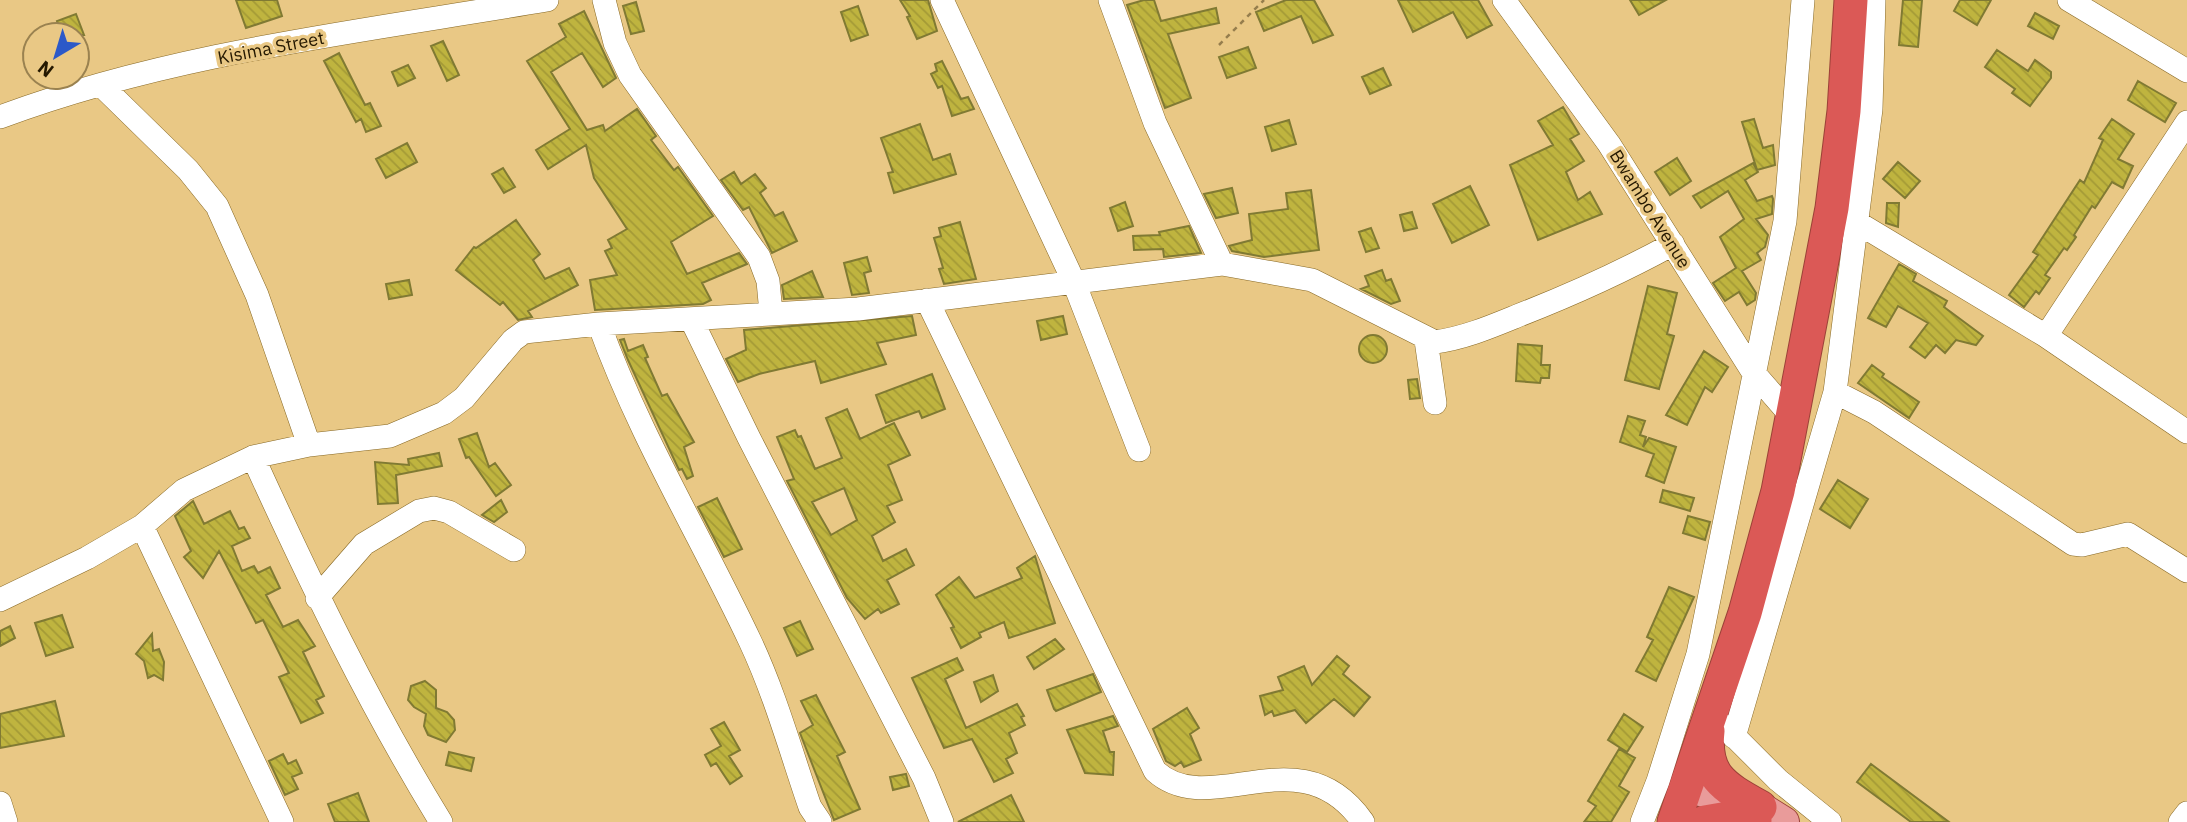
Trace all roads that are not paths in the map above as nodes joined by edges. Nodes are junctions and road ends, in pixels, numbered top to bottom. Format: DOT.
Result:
graph roads {
  1 [pos="547,0"];
  2 [pos="604,0"];
  3 [pos="942,0"];
  4 [pos="1110,0"];
  5 [pos="1504,0"];
  6 [pos="1803,0"];
  7 [pos="1851,0"];
  8 [pos="1874,0"];
  9 [pos="2069,0"];
  10 [pos="2187,71"];
  11 [pos="101,85"];
  12 [pos="0,117"];
  13 [pos="2187,122"];
  14 [pos="1858,223"];
  15 [pos="1673,244"];
  16 [pos="1222,264"];
  17 [pos="1073,280"];
  18 [pos="927,300"];
  19 [pos="771,313"];
  20 [pos="692,321"];
  21 [pos="599,324"];
  22 [pos="2046,336"];
  23 [pos="1426,340"];
  24 [pos="1752,372"];
  25 [pos="1835,392"];
  26 [pos="1435,403"];
  27 [pos="1793,418"];
  28 [pos="2187,432"];
  29 [pos="309,445"];
  30 [pos="1139,450"];
  31 [pos="253,457"];
  32 [pos="142,526"];
  33 [pos="514,550"];
  34 [pos="2187,571"];
  35 [pos="317,598"];
  36 [pos="0,600"];
  37 [pos="1719,724"];
  38 [pos="0,803"];
  39 [pos="1687,808"];
  40 [pos="2187,813"];
  41 [pos="1764,818"];
  42 [pos="6,822"];
  43 [pos="282,822"];
  44 [pos="440,822"];
  45 [pos="820,822"];
  46 [pos="942,822"];
  47 [pos="1363,822"];
  48 [pos="1642,822"];
  49 [pos="1830,822"];
  50 [pos="2180,822"];
  1 -- 11 [label="street, Kisima Street"];
  2 -- 19 [label="street"];
  3 -- 17 [label="street"];
  4 -- 16 [label="street"];
  5 -- 15 [label="street, Bwambo Avenue"];
  6 -- 24 [label="street"];
  7 -- 27 [label="highway"];
  8 -- 14 [label="street"];
  9 -- 10 [label="street"];
  11 -- 12 [label="street, Kisima Street"];
  11 -- 29 [label="street"];
  13 -- 22 [label="street"];
  14 -- 22 [label="street"];
  14 -- 25 [label="street"];
  15 -- 23 [label="street"];
  15 -- 24 [label="street, Bwambo Avenue"];
  16 -- 17 [label="street"];
  16 -- 23 [label="street"];
  17 -- 18 [label="street"];
  17 -- 30 [label="street"];
  18 -- 19 [label="street"];
  18 -- 47 [label="street"];
  19 -- 20 [label="street"];
  20 -- 21 [label="street"];
  20 -- 46 [label="street"];
  21 -- 29 [label="street"];
  21 -- 45 [label="street"];
  22 -- 28 [label="street"];
  23 -- 26 [label="street"];
  24 -- 27 [label="street, Bwambo Avenue"];
  24 -- 48 [label="street"];
  25 -- 34 [label="street"];
  25 -- 37 [label="street"];
  27 -- 37 [label="highway"];
  29 -- 31 [label="street"];
  31 -- 32 [label="street"];
  31 -- 35 [label="street"];
  32 -- 36 [label="street"];
  32 -- 43 [label="street"];
  33 -- 35 [label="street"];
  35 -- 44 [label="street"];
  37 -- 39 [label="highway"];
  37 -- 41 [label="highway"];
  37 -- 49 [label="street"];
  38 -- 42 [label="street"];
  39 -- 41 [label="highway"];
  40 -- 50 [label="street"];
}
